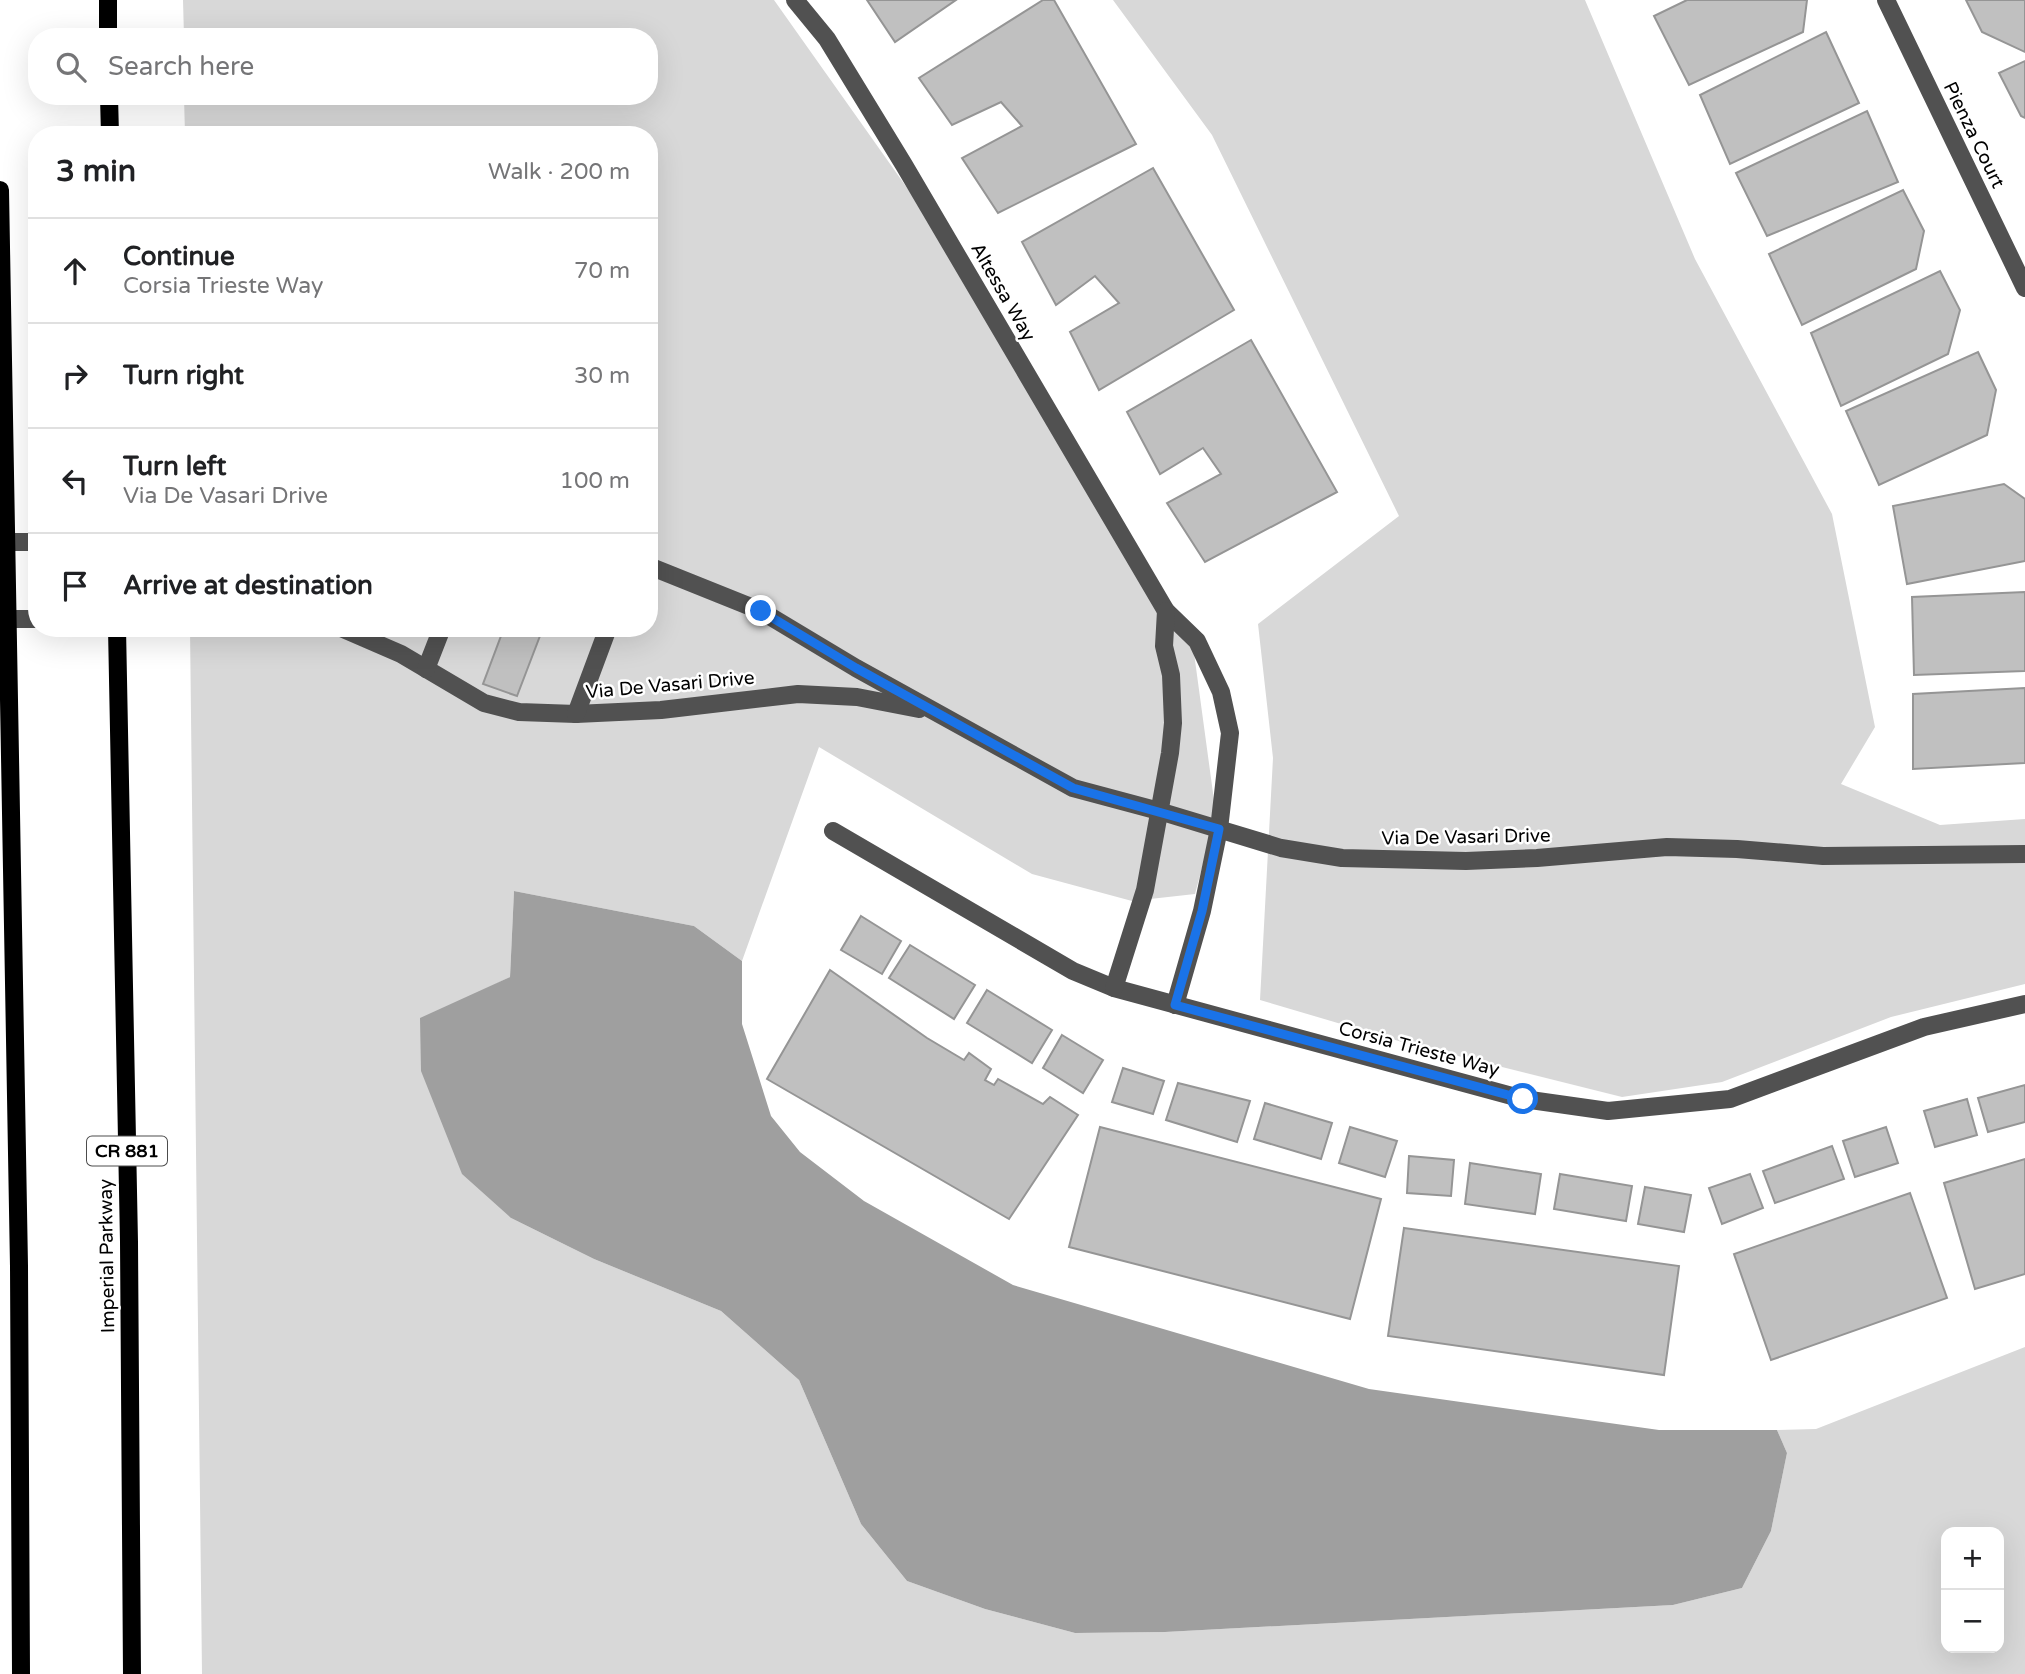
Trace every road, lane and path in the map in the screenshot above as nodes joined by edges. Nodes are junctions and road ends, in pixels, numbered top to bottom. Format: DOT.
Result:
graph roads {
  1 [pos="108,0"];
  2 [pos="795,0"];
  3 [pos="1886,0"];
  4 [pos="108,28"];
  5 [pos="110,105"];
  6 [pos="110,126"];
  7 [pos="0,190"];
  8 [pos="2025,288"];
  9 [pos="6,542"];
  10 [pos="28,542"];
  11 [pos="658,570"];
  12 [pos="1166,611"];
  13 [pos="7,619"];
  14 [pos="28,619"];
  15 [pos="117,637"];
  16 [pos="362,637"];
  17 [pos="438,637"];
  18 [pos="605,637"];
  19 [pos="426,669"];
  20 [pos="936,712"];
  21 [pos="576,714"];
  22 [pos="1159,811"];
  23 [pos="1219,829"];
  24 [pos="833,831"];
  25 [pos="2025,854"];
  26 [pos="1114,988"];
  27 [pos="2025,1004"];
  28 [pos="1175,1005"];
  29 [pos="21,1674"];
  30 [pos="132,1674"];
  1 -- 4 [label="main road"];
  2 -- 12 [label="street, Altessa Way"];
  3 -- 8 [label="street, Pienza Court"];
  5 -- 6 [label="main road"];
  7 -- 9 [label="main road"];
  9 -- 10 [label="street"];
  9 -- 13 [label="main road"];
  11 -- 20 [label="street, Via De Vasari Drive"];
  12 -- 22 [label="street"];
  12 -- 23 [label="street, Altessa Way"];
  13 -- 14 [label="street"];
  13 -- 29 [label="main road"];
  15 -- 30 [label="main road, Imperial Parkway / CR 881"];
  16 -- 19 [label="street, Via De Vasari Drive"];
  17 -- 19 [label="street"];
  18 -- 21 [label="street"];
  19 -- 21 [label="street, Via De Vasari Drive"];
  20 -- 21 [label="street, Via De Vasari Drive"];
  20 -- 22 [label="street, Via De Vasari Drive"];
  22 -- 23 [label="street, Via De Vasari Drive"];
  22 -- 26 [label="street"];
  23 -- 25 [label="street, Via De Vasari Drive"];
  23 -- 28 [label="street, Altessa Way"];
  24 -- 26 [label="street, Corsia Trieste Way"];
  26 -- 28 [label="street, Corsia Trieste Way"];
  27 -- 28 [label="street, Corsia Trieste Way"];
}
